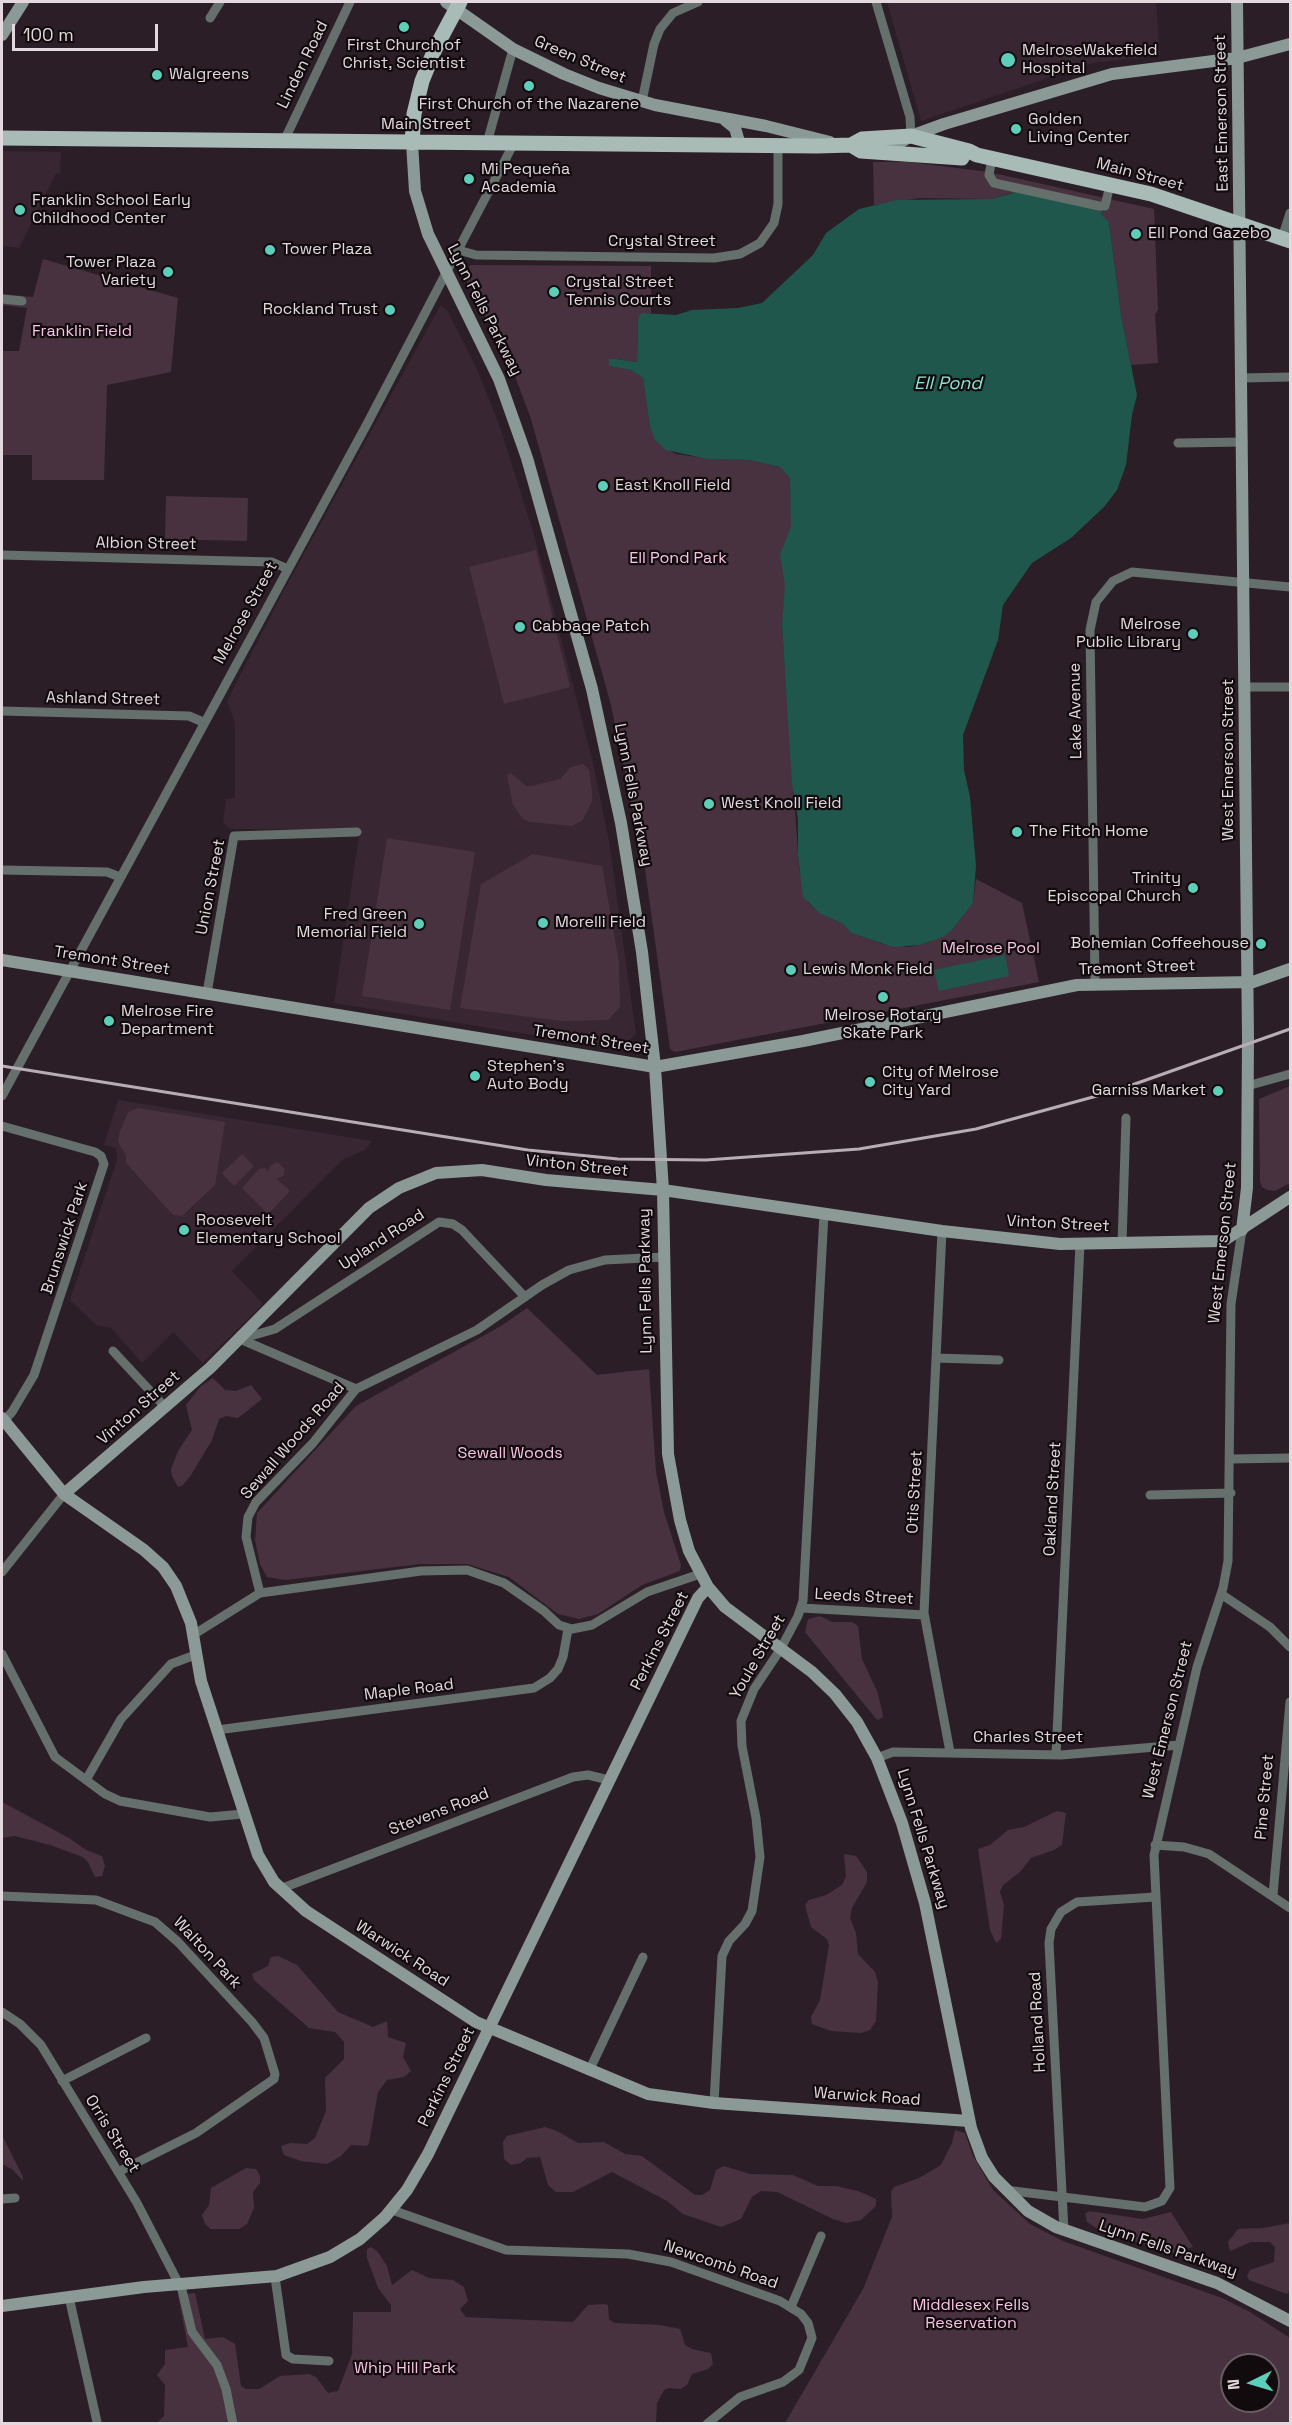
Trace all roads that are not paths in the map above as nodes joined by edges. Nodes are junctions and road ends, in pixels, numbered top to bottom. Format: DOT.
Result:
graph roads {
  1 [pos="22,2"];
  2 [pos="220,2"];
  3 [pos="350,2"];
  4 [pos="694,2"];
  5 [pos="876,2"];
  6 [pos="1237,2"];
  7 [pos="454,4"];
  8 [pos="210,18"];
  9 [pos="2,35"];
  10 [pos="1290,44"];
  11 [pos="513,49"];
  12 [pos="1237,58"];
  13 [pos="642,102"];
  14 [pos="716,117"];
  15 [pos="911,136"];
  16 [pos="2,138"];
  17 [pos="284,141"];
  18 [pos="412,143"];
  19 [pos="486,143"];
  20 [pos="514,143"];
  21 [pos="740,145"];
  22 [pos="847,145"];
  23 [pos="778,146"];
  24 [pos="885,151"];
  25 [pos="977,155"];
  26 [pos="992,159"];
  27 [pos="1110,185"];
  28 [pos="1290,213"];
  29 [pos="1240,224"];
  30 [pos="1286,240"];
  31 [pos="458,250"];
  32 [pos="446,274"];
  33 [pos="2,299"];
  34 [pos="22,301"];
  35 [pos="1290,377"];
  36 [pos="1242,378"];
  37 [pos="1243,442"];
  38 [pos="1178,443"];
  39 [pos="2,555"];
  40 [pos="288,569"];
  41 [pos="1245,583"];
  42 [pos="1290,587"];
  43 [pos="1245,687"];
  44 [pos="1290,687"];
  45 [pos="2,711"];
  46 [pos="203,722"];
  47 [pos="357,832"];
  48 [pos="2,870"];
  49 [pos="120,877"];
  50 [pos="2,960"];
  51 [pos="1290,969"];
  52 [pos="69,971"];
  53 [pos="1247,982"];
  54 [pos="1095,983"];
  55 [pos="207,993"];
  56 [pos="654,1066"];
  57 [pos="1290,1074"];
  58 [pos="1253,1085"];
  59 [pos="2,1096"];
  60 [pos="1126,1118"];
  61 [pos="2,1126"];
  62 [pos="663,1190"];
  63 [pos="1290,1197"];
  64 [pos="824,1214"];
  65 [pos="1242,1230"];
  66 [pos="942,1231"];
  67 [pos="1122,1243"];
  68 [pos="1080,1244"];
  69 [pos="664,1257"];
  70 [pos="525,1297"];
  71 [pos="240,1339"];
  72 [pos="113,1351"];
  73 [pos="936,1358"];
  74 [pos="999,1360"];
  75 [pos="356,1389"];
  76 [pos="165,1407"];
  77 [pos="3,1419"];
  78 [pos="1290,1458"];
  79 [pos="1231,1459"];
  80 [pos="1231,1493"];
  81 [pos="64,1494"];
  82 [pos="1150,1495"];
  83 [pos="2,1572"];
  84 [pos="700,1575"];
  85 [pos="708,1587"];
  86 [pos="260,1593"];
  87 [pos="1221,1594"];
  88 [pos="802,1608"];
  89 [pos="924,1615"];
  90 [pos="568,1629"];
  91 [pos="193,1635"];
  92 [pos="1290,1647"];
  93 [pos="780,1650"];
  94 [pos="2,1654"];
  95 [pos="195,1655"];
  96 [pos="1290,1702"];
  97 [pos="217,1730"];
  98 [pos="1179,1745"];
  99 [pos="950,1752"];
  100 [pos="1056,1755"];
  101 [pos="877,1758"];
  102 [pos="86,1780"];
  103 [pos="609,1780"];
  104 [pos="243,1814"];
  105 [pos="1155,1845"];
  106 [pos="280,1889"];
  107 [pos="1273,1895"];
  108 [pos="2,1896"];
  109 [pos="1155,1897"];
  110 [pos="1290,1908"];
  111 [pos="643,1958"];
  112 [pos="2,2012"];
  113 [pos="489,2028"];
  114 [pos="147,2038"];
  115 [pos="589,2071"];
  116 [pos="62,2081"];
  117 [pos="714,2103"];
  118 [pos="969,2121"];
  119 [pos="118,2172"];
  120 [pos="1005,2190"];
  121 [pos="15,2198"];
  122 [pos="1064,2198"];
  123 [pos="2,2199"];
  124 [pos="392,2210"];
  125 [pos="1064,2231"];
  126 [pos="821,2236"];
  127 [pos="275,2277"];
  128 [pos="180,2285"];
  129 [pos="69,2297"];
  130 [pos="2,2306"];
  131 [pos="791,2307"];
  132 [pos="1290,2320"];
  133 [pos="329,2361"];
  134 [pos="97,2422"];
  135 [pos="233,2424"];
  136 [pos="707,2424"];
  1 -- 9 [label="street"];
  2 -- 8 [label="street"];
  3 -- 17 [label="street, Linden Road"];
  4 -- 13 [label="street"];
  5 -- 15 [label="street"];
  6 -- 12 [label="street, East Emerson Street"];
  7 -- 11 [label="street, Green Street"];
  7 -- 18 [label="main road, Lynn Fells Parkway"];
  10 -- 12 [label="street"];
  11 -- 13 [label="street, Green Street"];
  11 -- 19 [label="street"];
  12 -- 15 [label="street"];
  12 -- 29 [label="street, East Emerson Street"];
  13 -- 14 [label="street, Green Street"];
  14 -- 21 [label="street, Green Street"];
  14 -- 22 [label="street, Green Street"];
  15 -- 22 [label="main road, Main Street"];
  15 -- 24 [label="street"];
  15 -- 25 [label="main road, Main Street"];
  16 -- 17 [label="main road, Main Street"];
  17 -- 18 [label="main road, Main Street"];
  18 -- 19 [label="main road, Main Street"];
  18 -- 32 [label="street, Lynn Fells Parkway"];
  19 -- 20 [label="main road, Main Street"];
  20 -- 21 [label="main road, Main Street"];
  20 -- 31 [label="street, Melrose Street"];
  21 -- 23 [label="main road, Main Street"];
  22 -- 23 [label="main road, Main Street"];
  22 -- 24 [label="main road, Main Street"];
  23 -- 31 [label="street, Crystal Street"];
  24 -- 25 [label="main road, Main Street"];
  25 -- 26 [label="main road, Main Street"];
  26 -- 27 [label="main road, Main Street"];
  26 -- 27 [label="street"];
  27 -- 29 [label="main road, Main Street"];
  28 -- 30 [label="street"];
  29 -- 30 [label="main road, Main Street"];
  29 -- 36 [label="street, West Emerson Street"];
  31 -- 32 [label="street, Melrose Street"];
  32 -- 40 [label="street, Melrose Street"];
  32 -- 56 [label="street, Lynn Fells Parkway"];
  33 -- 34 [label="street"];
  35 -- 36 [label="street"];
  36 -- 37 [label="street, West Emerson Street"];
  37 -- 38 [label="street"];
  37 -- 41 [label="street, West Emerson Street"];
  39 -- 40 [label="street, Albion Street"];
  40 -- 46 [label="street, Melrose Street"];
  41 -- 42 [label="street, Lake Avenue"];
  41 -- 43 [label="street, West Emerson Street"];
  41 -- 54 [label="street, Lake Avenue"];
  43 -- 44 [label="street"];
  43 -- 53 [label="street, West Emerson Street"];
  45 -- 46 [label="street, Ashland Street"];
  46 -- 49 [label="street, Melrose Street"];
  47 -- 55 [label="street, Union Street"];
  48 -- 49 [label="street"];
  49 -- 52 [label="street, Melrose Street"];
  50 -- 52 [label="street, Tremont Street"];
  51 -- 53 [label="street, Tremont Street"];
  52 -- 55 [label="street, Tremont Street"];
  52 -- 59 [label="street, Melrose Street"];
  53 -- 54 [label="street, Tremont Street"];
  53 -- 58 [label="street, West Emerson Street"];
  54 -- 56 [label="street, Tremont Street"];
  55 -- 56 [label="street, Tremont Street"];
  56 -- 62 [label="street, Lynn Fells Parkway"];
  57 -- 58 [label="street"];
  58 -- 65 [label="street, West Emerson Street"];
  60 -- 67 [label="street"];
  61 -- 77 [label="street, Brunswick Park"];
  62 -- 64 [label="street, Vinton Street"];
  62 -- 69 [label="street, Lynn Fells Parkway"];
  62 -- 71 [label="street, Vinton Street"];
  63 -- 65 [label="street, Vinton Street"];
  64 -- 66 [label="street, Vinton Street"];
  64 -- 88 [label="street, Youle Street"];
  65 -- 67 [label="street, Vinton Street"];
  65 -- 79 [label="street, West Emerson Street"];
  66 -- 68 [label="street, Vinton Street"];
  66 -- 73 [label="street, Otis Street"];
  67 -- 68 [label="street, Vinton Street"];
  68 -- 100 [label="street, Oakland Street"];
  69 -- 70 [label="street, Sewall Woods Road"];
  69 -- 84 [label="street, Lynn Fells Parkway"];
  70 -- 71 [label="street, Upland Road"];
  70 -- 75 [label="street, Sewall Woods Road"];
  71 -- 75 [label="street"];
  71 -- 76 [label="street, Vinton Street"];
  72 -- 76 [label="street"];
  73 -- 74 [label="street"];
  73 -- 89 [label="street, Otis Street"];
  75 -- 86 [label="street, Sewall Woods Road"];
  76 -- 81 [label="street, Vinton Street"];
  77 -- 81 [label="street"];
  78 -- 79 [label="street"];
  79 -- 80 [label="street, West Emerson Street"];
  80 -- 82 [label="street"];
  80 -- 87 [label="street, West Emerson Street"];
  81 -- 83 [label="street"];
  81 -- 91 [label="street, Warwick Road"];
  84 -- 85 [label="street, Lynn Fells Parkway"];
  84 -- 90 [label="street"];
  85 -- 93 [label="street, Lynn Fells Parkway"];
  85 -- 103 [label="street, Perkins Street"];
  86 -- 90 [label="street"];
  86 -- 91 [label="street"];
  87 -- 92 [label="street"];
  87 -- 98 [label="street, West Emerson Street"];
  88 -- 89 [label="street, Leeds Street"];
  88 -- 93 [label="street, Youle Street"];
  89 -- 99 [label="street, Otis Street"];
  90 -- 97 [label="street, Maple Road"];
  91 -- 95 [label="street, Warwick Road"];
  93 -- 101 [label="street, Lynn Fells Parkway"];
  93 -- 117 [label="street, Youle Street"];
  94 -- 102 [label="street"];
  95 -- 97 [label="street, Warwick Road"];
  95 -- 102 [label="street"];
  96 -- 107 [label="street, Pine Street"];
  97 -- 104 [label="street, Warwick Road"];
  98 -- 100 [label="street, Charles Street"];
  98 -- 105 [label="street, West Emerson Street"];
  99 -- 100 [label="street, Charles Street"];
  99 -- 101 [label="street, Charles Street"];
  101 -- 118 [label="street, Lynn Fells Parkway"];
  102 -- 104 [label="street"];
  103 -- 106 [label="street, Stevens Road"];
  103 -- 113 [label="street, Perkins Street"];
  104 -- 106 [label="street, Warwick Road"];
  105 -- 107 [label="street"];
  105 -- 109 [label="street, West Emerson Street"];
  106 -- 113 [label="street, Warwick Road"];
  107 -- 110 [label="street"];
  108 -- 119 [label="street, Walton Park"];
  109 -- 122 [label="street, Holland Road"];
  109 -- 122 [label="street, West Emerson Street"];
  111 -- 115 [label="street"];
  112 -- 116 [label="street, Orris Street"];
  113 -- 115 [label="street, Warwick Road"];
  113 -- 124 [label="street, Perkins Street"];
  114 -- 116 [label="street"];
  115 -- 117 [label="street, Warwick Road"];
  116 -- 119 [label="street, Orris Street"];
  117 -- 118 [label="street, Warwick Road"];
  118 -- 120 [label="street, Lynn Fells Parkway"];
  119 -- 128 [label="street, Orris Street"];
  120 -- 122 [label="street, West Emerson Street"];
  120 -- 125 [label="street, Lynn Fells Parkway"];
  121 -- 123 [label="street"];
  122 -- 125 [label="street, Holland Road"];
  124 -- 127 [label="street, Perkins Street"];
  124 -- 131 [label="street, Newcomb Road"];
  125 -- 132 [label="street, Lynn Fells Parkway"];
  126 -- 131 [label="street"];
  127 -- 128 [label="street, Perkins Street"];
  127 -- 133 [label="street"];
  128 -- 129 [label="street, Perkins Street"];
  128 -- 135 [label="street, Orris Street"];
  129 -- 130 [label="street, Perkins Street"];
  129 -- 134 [label="street"];
  131 -- 136 [label="street, Newcomb Road"];
}
